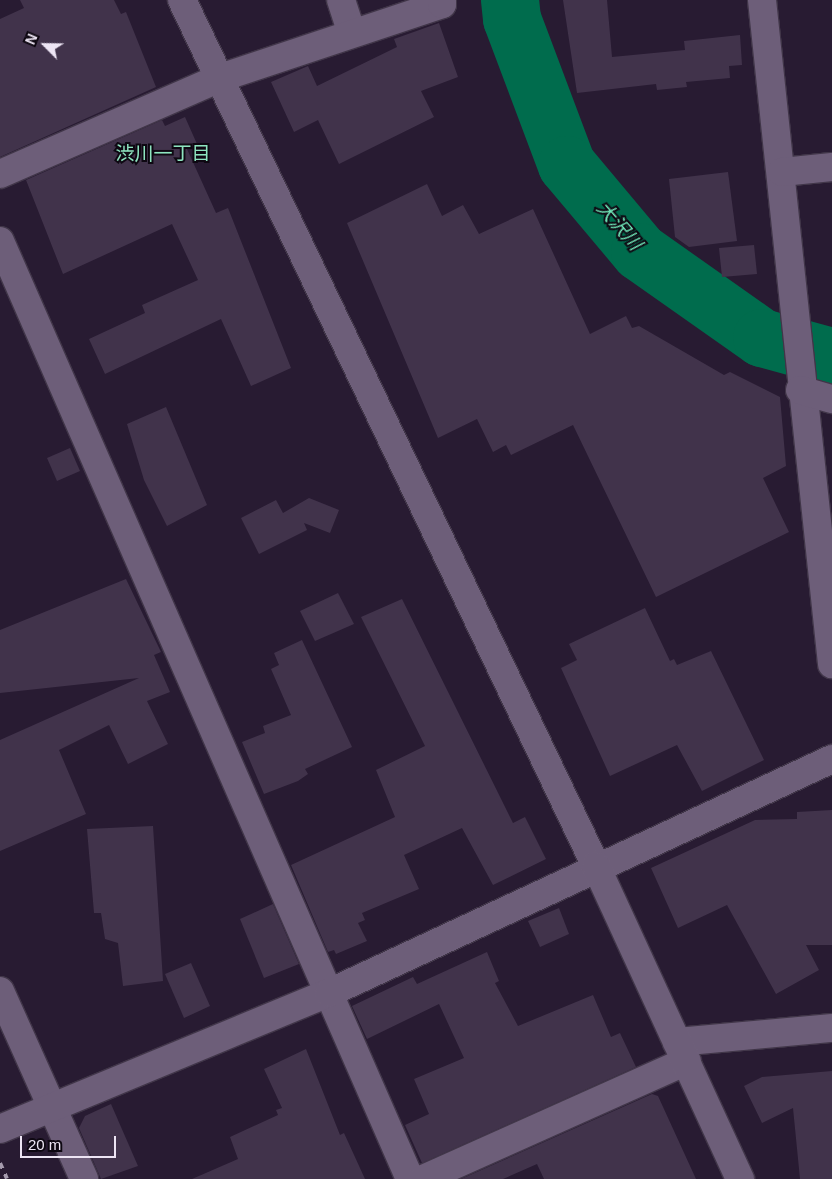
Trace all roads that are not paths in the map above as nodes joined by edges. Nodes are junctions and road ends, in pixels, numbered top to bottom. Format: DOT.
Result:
graph roads {
  1 [pos="182,0"];
  2 [pos="341,0"];
  3 [pos="442,0"];
  4 [pos="762,0"];
  5 [pos="351,31"];
  6 [pos="220,78"];
  7 [pos="832,167"];
  8 [pos="782,172"];
  9 [pos="0,174"];
  10 [pos="0,241"];
  11 [pos="800,390"];
  12 [pos="832,399"];
  13 [pos="830,622"];
  14 [pos="832,664"];
  15 [pos="832,760"];
  16 [pos="596,866"];
  17 [pos="0,991"];
  18 [pos="329,993"];
  19 [pos="832,1028"];
  20 [pos="682,1051"];
  21 [pos="54,1109"];
  22 [pos="0,1130"];
  23 [pos="84,1179"];
  24 [pos="410,1179"];
  25 [pos="423,1179"];
  26 [pos="740,1179"];
  1 -- 6 [label="street"];
  2 -- 5 [label="street"];
  3 -- 5 [label="street"];
  4 -- 8 [label="street"];
  5 -- 6 [label="street"];
  6 -- 9 [label="street"];
  6 -- 16 [label="street"];
  7 -- 8 [label="street"];
  8 -- 11 [label="street"];
  10 -- 18 [label="street"];
  11 -- 12 [label="street"];
  11 -- 13 [label="street"];
  13 -- 14 [label="street"];
  15 -- 16 [label="street"];
  16 -- 18 [label="street"];
  16 -- 20 [label="street"];
  17 -- 21 [label="street"];
  18 -- 21 [label="street"];
  18 -- 24 [label="street"];
  19 -- 20 [label="street"];
  20 -- 25 [label="street"];
  20 -- 26 [label="street"];
  21 -- 22 [label="street"];
  21 -- 23 [label="street"];
}
